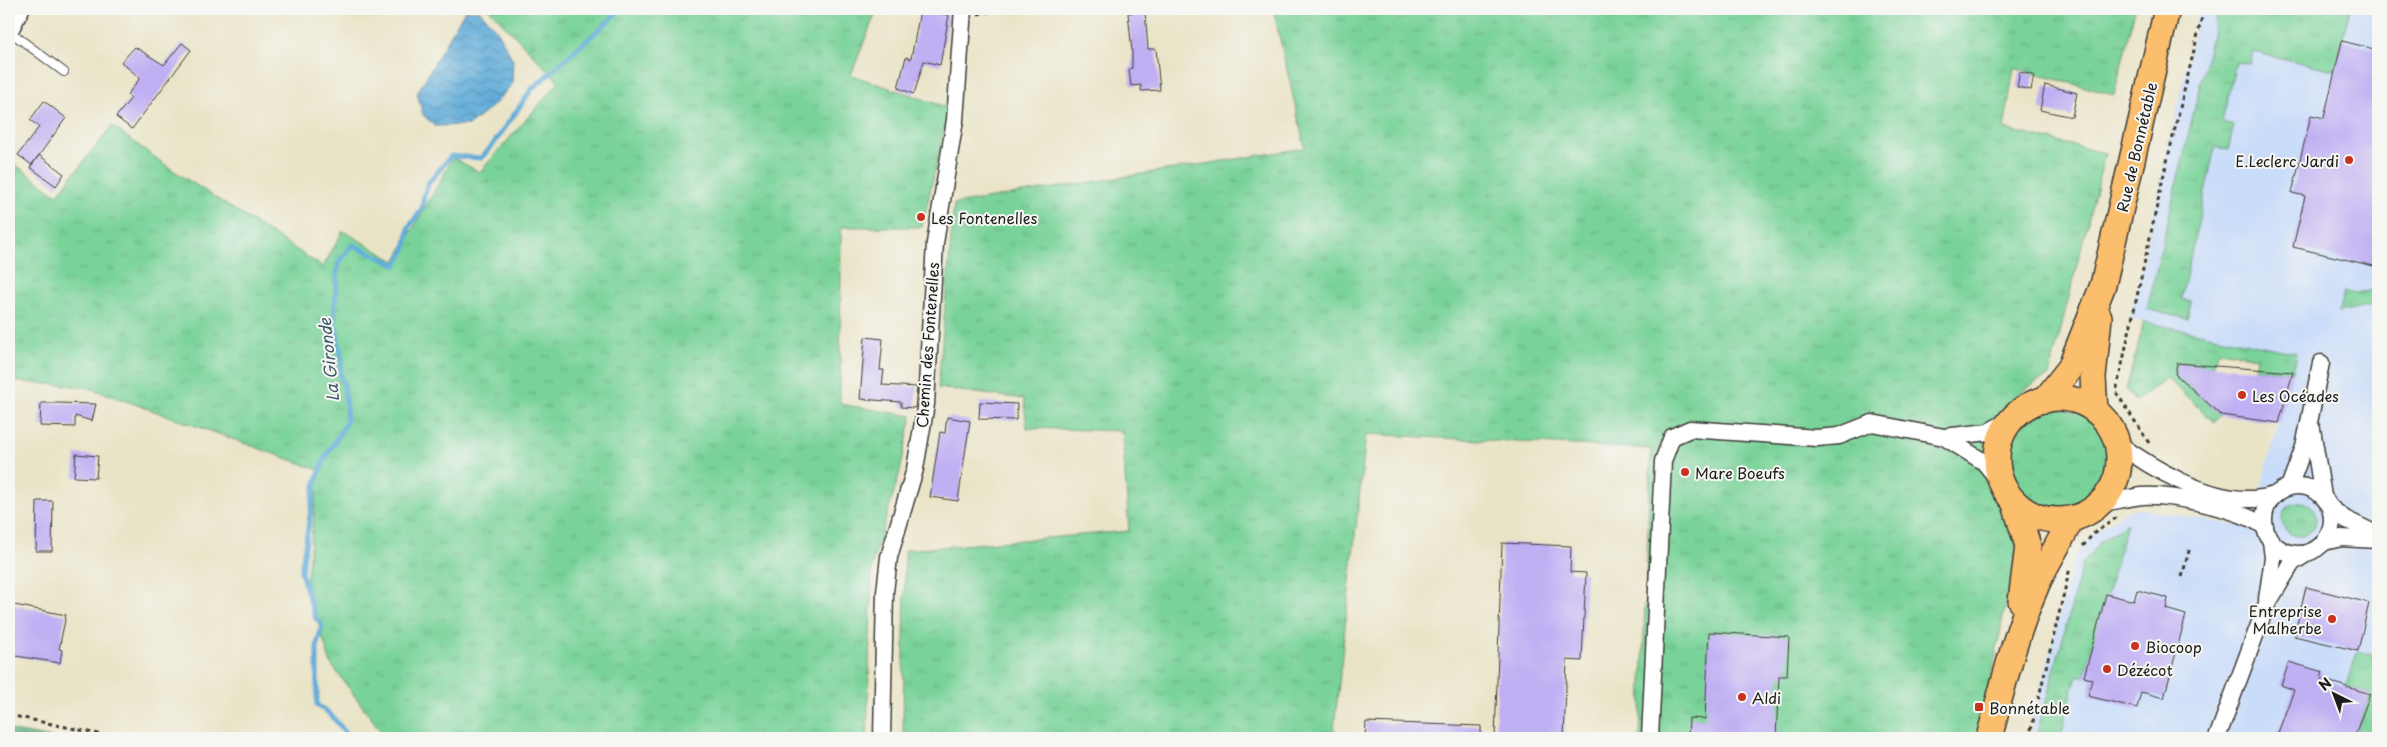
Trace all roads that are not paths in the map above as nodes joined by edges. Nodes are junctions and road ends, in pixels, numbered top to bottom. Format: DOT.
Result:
graph roads {
  1 [pos="21,9"];
  2 [pos="2167,9"];
  3 [pos="963,13"];
  4 [pos="9,32"];
  5 [pos="64,72"];
  6 [pos="2103,285"];
  7 [pos="2320,364"];
  8 [pos="2044,400"];
  9 [pos="2095,411"];
  10 [pos="2013,418"];
  11 [pos="2311,420"];
  12 [pos="1944,437"];
  13 [pos="2116,442"];
  14 [pos="2001,482"];
  15 [pos="2282,491"];
  16 [pos="2327,502"];
  17 [pos="2015,504"];
  18 [pos="2111,508"];
  19 [pos="2071,519"];
  20 [pos="2268,534"];
  21 [pos="2378,535"];
  22 [pos="2378,540"];
  23 [pos="2324,542"];
  24 [pos="2306,554"];
  25 [pos="2266,606"];
  26 [pos="2014,643"];
  27 [pos="882,738"];
  28 [pos="1650,738"];
  29 [pos="1989,738"];
  30 [pos="2217,738"];
  1 -- 4 [label="street"];
  2 -- 6 [label="main road, Rue de Bonnétable"];
  3 -- 27 [label="street, Chemin des Fontenelles"];
  4 -- 5 [label="lane"];
  6 -- 8 [label="main road"];
  6 -- 9 [label="main road"];
  7 -- 11 [label="street"];
  8 -- 9 [label="main road"];
  8 -- 10 [label="main road"];
  9 -- 13 [label="main road"];
  10 -- 12 [label="street"];
  10 -- 14 [label="main road"];
  11 -- 15 [label="street"];
  11 -- 16 [label="street"];
  12 -- 14 [label="street"];
  12 -- 28 [label="street"];
  13 -- 15 [label="street"];
  13 -- 18 [label="main road"];
  14 -- 17 [label="main road"];
  15 -- 16 [label="street"];
  15 -- 20 [label="street"];
  16 -- 21 [label="street"];
  16 -- 23 [label="street"];
  17 -- 19 [label="main road"];
  17 -- 26 [label="main road"];
  18 -- 19 [label="main road"];
  18 -- 20 [label="street"];
  19 -- 26 [label="main road"];
  20 -- 24 [label="street"];
  20 -- 25 [label="street"];
  22 -- 23 [label="street"];
  23 -- 24 [label="street"];
  24 -- 25 [label="street"];
  25 -- 30 [label="street"];
  26 -- 29 [label="main road"];
}
